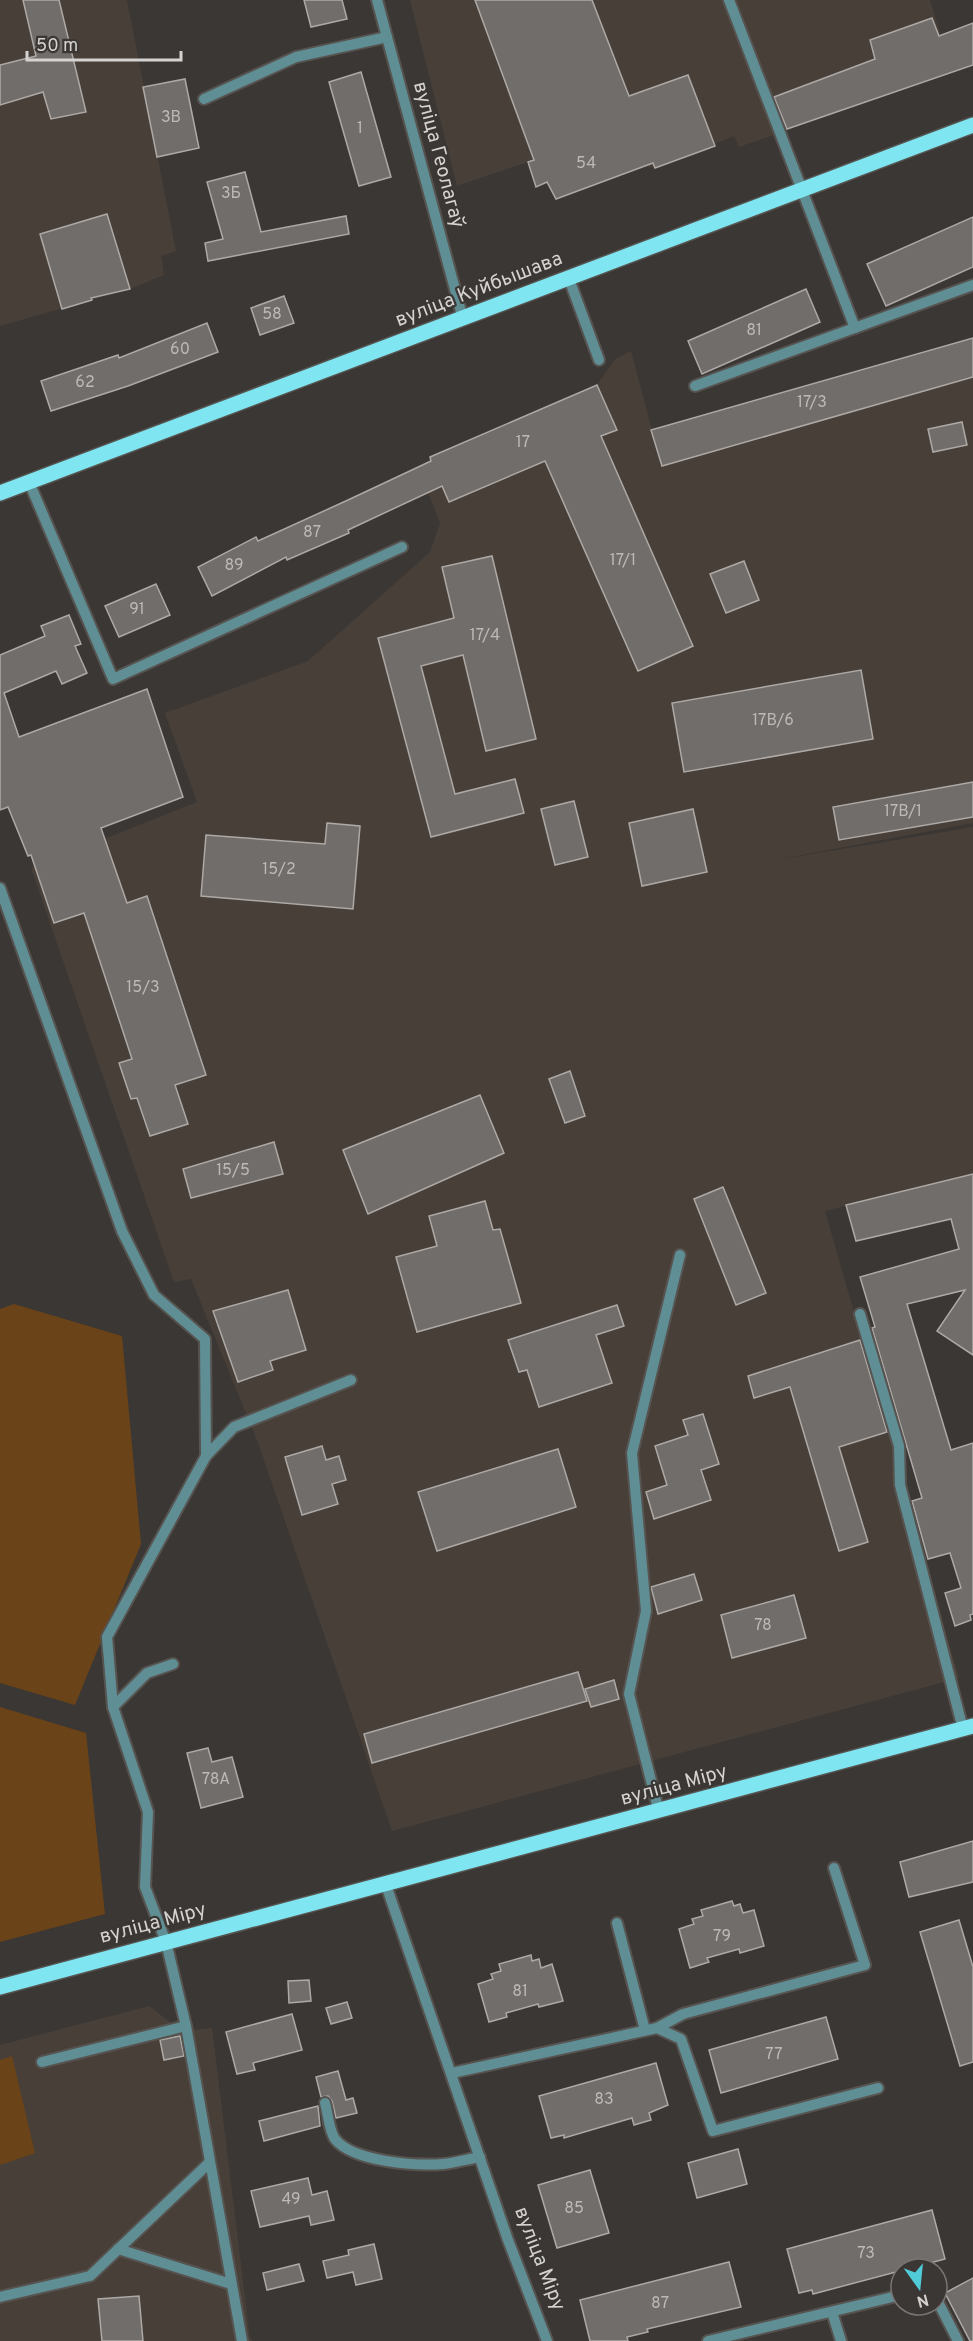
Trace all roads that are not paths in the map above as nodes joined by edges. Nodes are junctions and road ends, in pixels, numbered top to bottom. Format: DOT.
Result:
graph roads {
  1 [pos="377,0"];
  2 [pos="729,0"];
  3 [pos="387,37"];
  4 [pos="204,99"];
  5 [pos="973,125"];
  6 [pos="802,192"];
  7 [pos="569,279"];
  8 [pos="973,285"];
  9 [pos="463,319"];
  10 [pos="855,328"];
  11 [pos="599,360"];
  12 [pos="695,386"];
  13 [pos="29,482"];
  14 [pos="0,493"];
  15 [pos="402,548"];
  16 [pos="0,888"];
  17 [pos="680,1255"];
  18 [pos="860,1314"];
  19 [pos="351,1380"];
  20 [pos="206,1456"];
  21 [pos="173,1664"];
  22 [pos="113,1707"];
  23 [pos="968,1728"];
  24 [pos="659,1812"];
  25 [pos="834,1868"];
  26 [pos="386,1885"];
  27 [pos="617,1923"];
  28 [pos="166,1942"];
  29 [pos="0,1987"];
  30 [pos="186,2026"];
  31 [pos="657,2028"];
  32 [pos="645,2030"];
  33 [pos="42,2062"];
  34 [pos="452,2073"];
  35 [pos="878,2088"];
  36 [pos="325,2103"];
  37 [pos="480,2157"];
  38 [pos="209,2163"];
  39 [pos="118,2249"];
  40 [pos="231,2284"];
  41 [pos="0,2297"];
  42 [pos="889,2298"];
  43 [pos="832,2312"];
  44 [pos="946,2317"];
  45 [pos="242,2341"];
  46 [pos="548,2341"];
  47 [pos="708,2341"];
  48 [pos="841,2341"];
  49 [pos="958,2341"];
  1 -- 3 [label="street, вуліца Геолагаў"];
  2 -- 6 [label="street"];
  3 -- 4 [label="street"];
  3 -- 9 [label="street, вуліца Геолагаў"];
  5 -- 6 [label="main road, вуліца Куйбышава"];
  6 -- 7 [label="main road, вуліца Куйбышава"];
  6 -- 10 [label="street"];
  7 -- 9 [label="main road, вуліца Куйбышава"];
  7 -- 11 [label="street"];
  8 -- 10 [label="street"];
  9 -- 13 [label="main road, вуліца Куйбышава"];
  10 -- 12 [label="street"];
  13 -- 14 [label="main road, вуліца Куйбышава"];
  13 -- 15 [label="street"];
  16 -- 20 [label="street"];
  17 -- 24 [label="street"];
  18 -- 23 [label="street"];
  19 -- 20 [label="street"];
  20 -- 22 [label="street"];
  21 -- 22 [label="street"];
  22 -- 28 [label="street"];
  23 -- 24 [label="main road, вуліца Міру"];
  24 -- 26 [label="main road, вуліца Міру"];
  25 -- 31 [label="street"];
  26 -- 28 [label="main road, вуліца Міру"];
  26 -- 34 [label="street, вуліца Міру"];
  27 -- 32 [label="street"];
  28 -- 29 [label="main road, вуліца Міру"];
  28 -- 30 [label="street"];
  30 -- 33 [label="street"];
  30 -- 38 [label="street"];
  31 -- 32 [label="street"];
  31 -- 35 [label="street"];
  32 -- 34 [label="street"];
  34 -- 37 [label="street, вуліца Міру"];
  36 -- 37 [label="street"];
  37 -- 46 [label="street, вуліца Міру"];
  38 -- 39 [label="street"];
  38 -- 40 [label="street"];
  39 -- 40 [label="street"];
  39 -- 41 [label="street"];
  40 -- 45 [label="street"];
  42 -- 43 [label="street"];
  43 -- 47 [label="street"];
  43 -- 48 [label="street"];
  44 -- 49 [label="street"];
}
